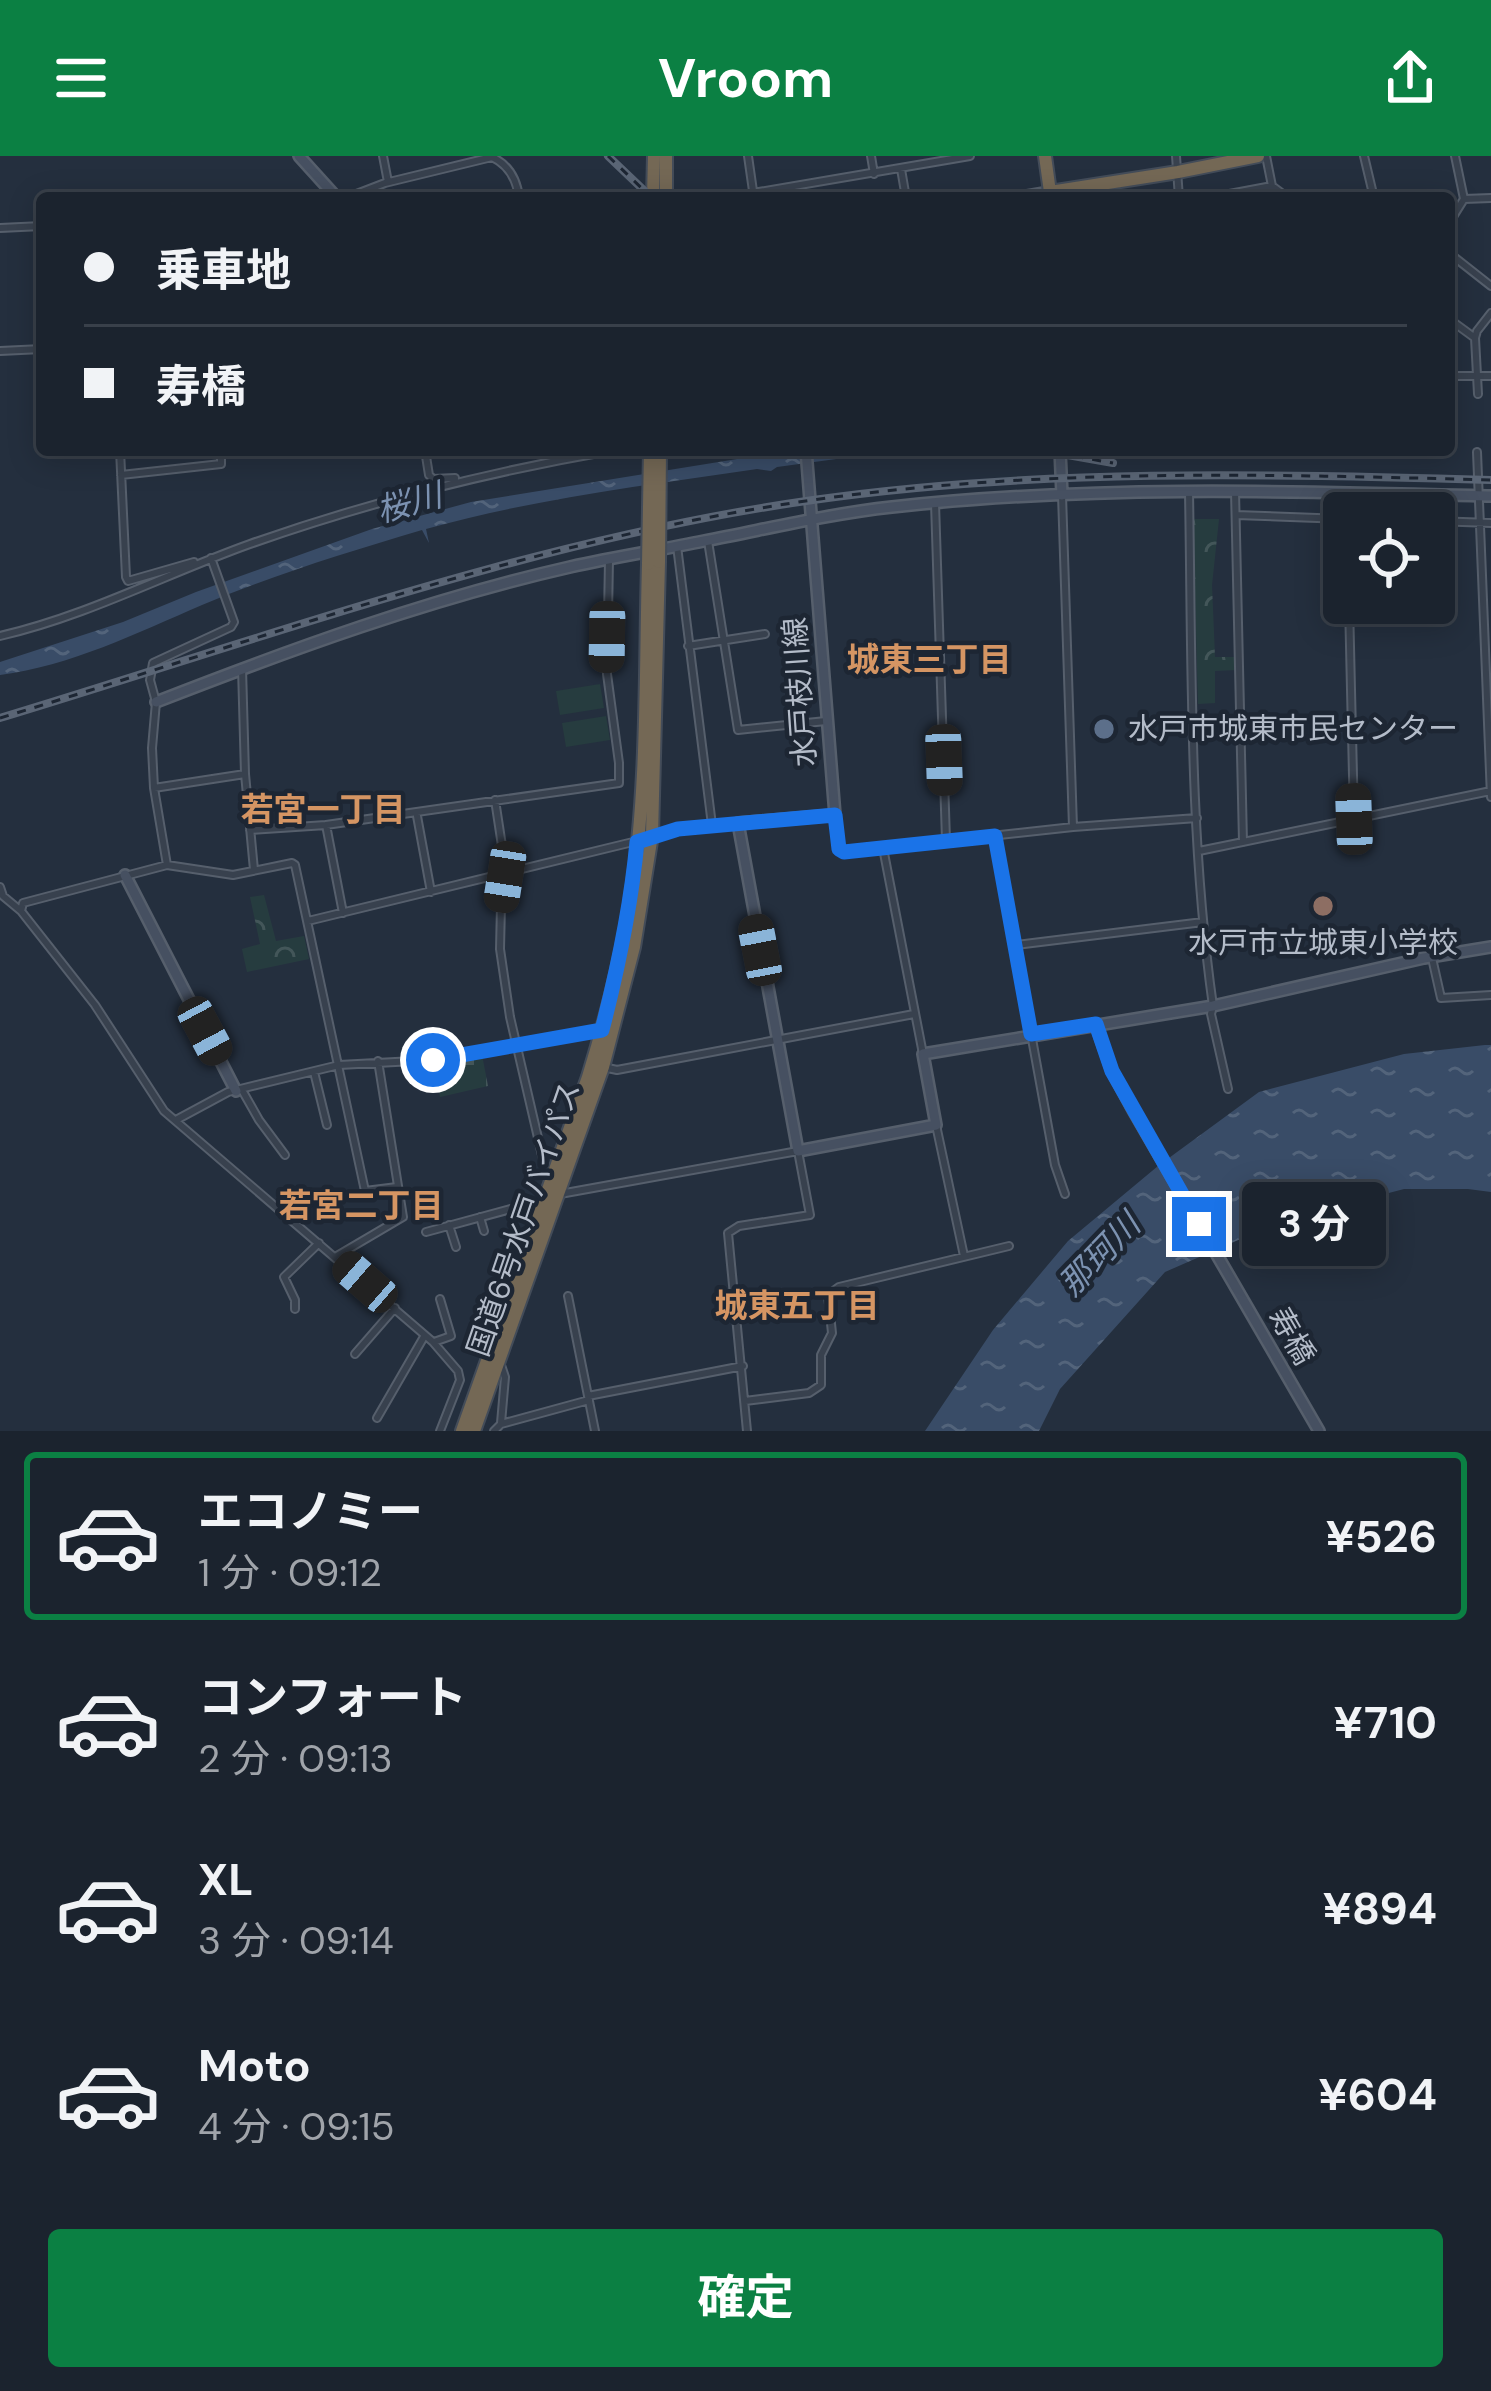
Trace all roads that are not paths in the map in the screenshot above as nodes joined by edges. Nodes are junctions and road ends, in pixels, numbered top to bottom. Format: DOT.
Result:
graph roads {
  1 [pos="299,156"];
  2 [pos="383,156"];
  3 [pos="654,156"];
  4 [pos="666,156"];
  5 [pos="748,156"];
  6 [pos="872,156"];
  7 [pos="970,156"];
  8 [pos="1045,156"];
  9 [pos="1176,156"];
  10 [pos="1262,156"];
  11 [pos="1364,156"];
  12 [pos="1455,156"];
  13 [pos="492,157"];
  14 [pos="936,159"];
  15 [pos="901,169"];
  16 [pos="1178,172"];
  17 [pos="874,174"];
  18 [pos="388,182"];
  19 [pos="1272,186"];
  20 [pos="335,192"];
  21 [pos="359,192"];
  22 [pos="519,192"];
  23 [pos="653,192"];
  24 [pos="666,192"];
  25 [pos="754,192"];
  26 [pos="791,192"];
  27 [pos="905,192"];
  28 [pos="1050,192"];
  29 [pos="1067,192"];
  30 [pos="1179,192"];
  31 [pos="1240,192"];
  32 [pos="1280,192"];
  33 [pos="1371,192"];
  34 [pos="1491,198"];
  35 [pos="1464,199"];
  36 [pos="1455,213"];
  37 [pos="36,226"];
  38 [pos="0,228"];
  39 [pos="1455,259"];
  40 [pos="1491,286"];
  41 [pos="1491,313"];
  42 [pos="1455,323"];
  43 [pos="1475,338"];
  44 [pos="36,350"];
  45 [pos="0,351"];
  46 [pos="1455,376"];
  47 [pos="1478,376"];
  48 [pos="1491,376"];
  49 [pos="1478,394"];
  50 [pos="1477,452"];
  51 [pos="120,456"];
  52 [pos="221,456"];
  53 [pos="426,456"];
  54 [pos="585,456"];
  55 [pos="650,456"];
  56 [pos="660,456"];
  57 [pos="806,456"];
  58 [pos="1060,456"];
  59 [pos="121,475"];
  60 [pos="464,480"];
  61 [pos="1235,491"];
  62 [pos="1189,492"];
  63 [pos="1348,492"];
  64 [pos="1455,495"];
  65 [pos="1062,496"];
  66 [pos="1478,496"];
  67 [pos="1491,496"];
  68 [pos="935,502"];
  69 [pos="1236,515"];
  70 [pos="1323,516"];
  71 [pos="810,519"];
  72 [pos="1455,521"];
  73 [pos="1479,522"];
  74 [pos="1491,523"];
  75 [pos="707,541"];
  76 [pos="677,546"];
  77 [pos="609,559"];
  78 [pos="209,561"];
  79 [pos="653,563"];
  80 [pos="1349,624"];
  81 [pos="765,634"];
  82 [pos="0,636"];
  83 [pos="722,641"];
  84 [pos="688,646"];
  85 [pos="242,668"];
  86 [pos="156,702"];
  87 [pos="826,721"];
  88 [pos="245,774"];
  89 [pos="154,788"];
  90 [pos="1491,793"];
  91 [pos="495,800"];
  92 [pos="835,815"];
  93 [pos="417,816"];
  94 [pos="1197,818"];
  95 [pos="1354,819"];
  96 [pos="738,823"];
  97 [pos="326,825"];
  98 [pos="712,825"];
  99 [pos="1073,827"];
  100 [pos="250,830"];
  101 [pos="652,835"];
  102 [pos="995,836"];
  103 [pos="946,840"];
  104 [pos="637,842"];
  105 [pos="1244,842"];
  106 [pos="883,848"];
  107 [pos="1199,851"];
  108 [pos="167,865"];
  109 [pos="254,870"];
  110 [pos="506,872"];
  111 [pos="125,875"];
  112 [pos="0,887"];
  113 [pos="430,892"];
  114 [pos="21,911"];
  115 [pos="343,913"];
  116 [pos="308,921"];
  117 [pos="1203,922"];
  118 [pos="1015,945"];
  119 [pos="1491,947"];
  120 [pos="1432,958"];
  121 [pos="1491,995"];
  122 [pos="1214,1006"];
  123 [pos="914,1014"];
  124 [pos="1096,1024"];
  125 [pos="602,1030"];
  126 [pos="1031,1034"];
  127 [pos="777,1040"];
  128 [pos="516,1044"];
  129 [pos="923,1054"];
  130 [pos="379,1061"];
  131 [pos="338,1065"];
  132 [pos="603,1067"];
  133 [pos="314,1072"];
  134 [pos="1228,1089"];
  135 [pos="239,1090"];
  136 [pos="176,1120"];
  137 [pos="327,1125"];
  138 [pos="936,1125"];
  139 [pos="798,1151"];
  140 [pos="285,1155"];
  141 [pos="553,1176"];
  142 [pos="397,1186"];
  143 [pos="316,1193"];
  144 [pos="1065,1194"];
  145 [pos="550,1196"];
  146 [pos="480,1217"];
  147 [pos="292,1219"];
  148 [pos="449,1225"];
  149 [pos="484,1231"];
  150 [pos="426,1232"];
  151 [pos="319,1244"];
  152 [pos="1009,1246"];
  153 [pos="456,1247"];
  154 [pos="335,1257"];
  155 [pos="964,1257"];
  156 [pos="568,1296"];
  157 [pos="440,1299"];
  158 [pos="394,1308"];
  159 [pos="295,1309"];
  160 [pos="425,1335"];
  161 [pos="434,1342"];
  162 [pos="355,1354"];
  163 [pos="500,1362"];
  164 [pos="742,1366"];
  165 [pos="588,1398"];
  166 [pos="745,1401"];
  167 [pos="377,1418"];
  168 [pos="501,1424"];
  169 [pos="440,1431"];
  170 [pos="462,1431"];
  171 [pos="474,1431"];
  172 [pos="494,1431"];
  173 [pos="595,1431"];
  174 [pos="747,1431"];
  175 [pos="1318,1431"];
  1 -- 20 [label="street"];
  2 -- 18 [label="street"];
  3 -- 23 [label="highway"];
  4 -- 24 [label="highway"];
  5 -- 25 [label="street"];
  6 -- 17 [label="street"];
  7 -- 14 [label="street"];
  8 -- 28 [label="highway"];
  9 -- 16 [label="street"];
  10 -- 16 [label="highway"];
  10 -- 19 [label="street"];
  11 -- 33 [label="street"];
  12 -- 35 [label="street"];
  13 -- 18 [label="street"];
  13 -- 22 [label="street"];
  14 -- 15 [label="street"];
  15 -- 17 [label="street"];
  15 -- 27 [label="street"];
  16 -- 29 [label="highway"];
  16 -- 30 [label="street"];
  17 -- 26 [label="street"];
  18 -- 21 [label="street"];
  19 -- 31 [label="street"];
  19 -- 32 [label="street"];
  34 -- 35 [label="street"];
  35 -- 36 [label="street"];
  37 -- 38 [label="street"];
  39 -- 40 [label="street"];
  41 -- 43 [label="street"];
  42 -- 43 [label="street"];
  43 -- 47 [label="street"];
  44 -- 45 [label="street"];
  46 -- 47 [label="street"];
  47 -- 48 [label="street"];
  47 -- 49 [label="street"];
  50 -- 66 [label="street"];
  51 -- 59 [label="street"];
  52 -- 59 [label="street"];
  53 -- 60 [label="street"];
  54 -- 60 [label="street"];
  55 -- 79 [label="highway, 国道6号水戸バイパス, bridge"];
  56 -- 79 [label="highway, 国道6号水戸バイパス, bridge"];
  57 -- 71 [label="street, 水戸枝川線"];
  58 -- 65 [label="street"];
  59 -- 78 [label="street"];
  60 -- 78 [label="street"];
  61 -- 62 [label="street"];
  61 -- 63 [label="street"];
  61 -- 69 [label="street"];
  62 -- 65 [label="street"];
  62 -- 94 [label="street"];
  64 -- 66 [label="street"];
  65 -- 68 [label="street"];
  65 -- 99 [label="street"];
  66 -- 67 [label="street"];
  66 -- 73 [label="street"];
  68 -- 71 [label="street"];
  68 -- 103 [label="street"];
  69 -- 70 [label="street"];
  69 -- 105 [label="street"];
  71 -- 75 [label="street"];
  71 -- 87 [label="street, 水戸枝川線"];
  72 -- 73 [label="street"];
  73 -- 74 [label="street"];
  73 -- 90 [label="street"];
  75 -- 76 [label="street"];
  75 -- 83 [label="street"];
  76 -- 77 [label="street"];
  76 -- 84 [label="street"];
  77 -- 85 [label="street"];
  77 -- 91 [label="street"];
  78 -- 82 [label="street"];
  78 -- 86 [label="street"];
  79 -- 101 [label="highway, 国道6号水戸バイパス"];
  79 -- 104 [label="highway, 国道6号水戸バイパス"];
  80 -- 95 [label="street"];
  81 -- 83 [label="street"];
  83 -- 84 [label="street"];
  83 -- 87 [label="street"];
  84 -- 98 [label="street"];
  85 -- 86 [label="street"];
  85 -- 88 [label="street"];
  86 -- 89 [label="street"];
  87 -- 92 [label="street, 水戸枝川線"];
  88 -- 89 [label="street"];
  88 -- 100 [label="street"];
  89 -- 108 [label="street"];
  90 -- 95 [label="street"];
  91 -- 97 [label="street"];
  91 -- 110 [label="street"];
  92 -- 96 [label="street"];
  92 -- 106 [label="street"];
  93 -- 113 [label="street"];
  94 -- 99 [label="street"];
  94 -- 107 [label="street"];
  95 -- 105 [label="street"];
  96 -- 98 [label="street"];
  96 -- 127 [label="street"];
  97 -- 100 [label="street"];
  97 -- 115 [label="street"];
  98 -- 101 [label="street"];
  99 -- 102 [label="street"];
  100 -- 109 [label="street"];
  101 -- 104 [label="street"];
  101 -- 132 [label="highway, 国道6号水戸バイパス"];
  102 -- 103 [label="street"];
  102 -- 118 [label="street"];
  103 -- 106 [label="street"];
  104 -- 110 [label="street"];
  104 -- 125 [label="highway, 国道6号水戸バイパス"];
  105 -- 107 [label="street"];
  106 -- 123 [label="street"];
  107 -- 117 [label="street"];
  108 -- 109 [label="street"];
  108 -- 111 [label="street"];
  109 -- 116 [label="street"];
  110 -- 113 [label="street"];
  110 -- 128 [label="street"];
  111 -- 114 [label="street"];
  111 -- 135 [label="street"];
  112 -- 114 [label="street"];
  113 -- 115 [label="street"];
  114 -- 136 [label="street"];
  115 -- 116 [label="street"];
  116 -- 131 [label="street"];
  117 -- 118 [label="street"];
  117 -- 122 [label="street"];
  118 -- 126 [label="street"];
  119 -- 120 [label="street"];
  120 -- 121 [label="street"];
  120 -- 122 [label="street"];
  122 -- 124 [label="street"];
  122 -- 134 [label="street"];
  123 -- 127 [label="street"];
  123 -- 129 [label="street"];
  124 -- 126 [label="street"];
  124 -- 175 [label="street, 寿橋"];
  125 -- 128 [label="street"];
  125 -- 141 [label="highway, 国道6号水戸バイパス"];
  126 -- 129 [label="street"];
  126 -- 144 [label="street"];
  127 -- 132 [label="street"];
  127 -- 139 [label="street"];
  128 -- 130 [label="street"];
  128 -- 141 [label="street"];
  129 -- 138 [label="street"];
  130 -- 131 [label="street"];
  130 -- 142 [label="street"];
  131 -- 133 [label="street"];
  131 -- 142 [label="street"];
  132 -- 145 [label="highway, 国道6号水戸バイパス"];
  133 -- 135 [label="street"];
  133 -- 137 [label="street"];
  135 -- 136 [label="street"];
  135 -- 140 [label="street"];
  136 -- 147 [label="street"];
  138 -- 139 [label="street"];
  138 -- 155 [label="street"];
  139 -- 145 [label="street"];
  139 -- 164 [label="street"];
  141 -- 145 [label="highway, 国道6号水戸バイパス"];
  142 -- 154 [label="street"];
  143 -- 147 [label="street"];
  145 -- 146 [label="street"];
  145 -- 163 [label="highway, 国道6号水戸バイパス"];
  145 -- 170 [label="highway, 国道6号水戸バイパス"];
  146 -- 148 [label="street"];
  146 -- 149 [label="street"];
  147 -- 151 [label="street"];
  148 -- 150 [label="street"];
  148 -- 153 [label="street"];
  151 -- 154 [label="street"];
  151 -- 159 [label="street"];
  152 -- 155 [label="street"];
  154 -- 158 [label="street"];
  155 -- 166 [label="street"];
  156 -- 165 [label="street"];
  157 -- 161 [label="street"];
  158 -- 160 [label="street"];
  158 -- 162 [label="street"];
  160 -- 161 [label="street"];
  160 -- 167 [label="street"];
  161 -- 169 [label="street"];
  163 -- 168 [label="street"];
  163 -- 171 [label="highway, 国道6号水戸バイパス"];
  164 -- 165 [label="street"];
  164 -- 166 [label="street"];
  165 -- 168 [label="street"];
  165 -- 173 [label="street"];
  166 -- 174 [label="street"];
  168 -- 172 [label="street"];
}
